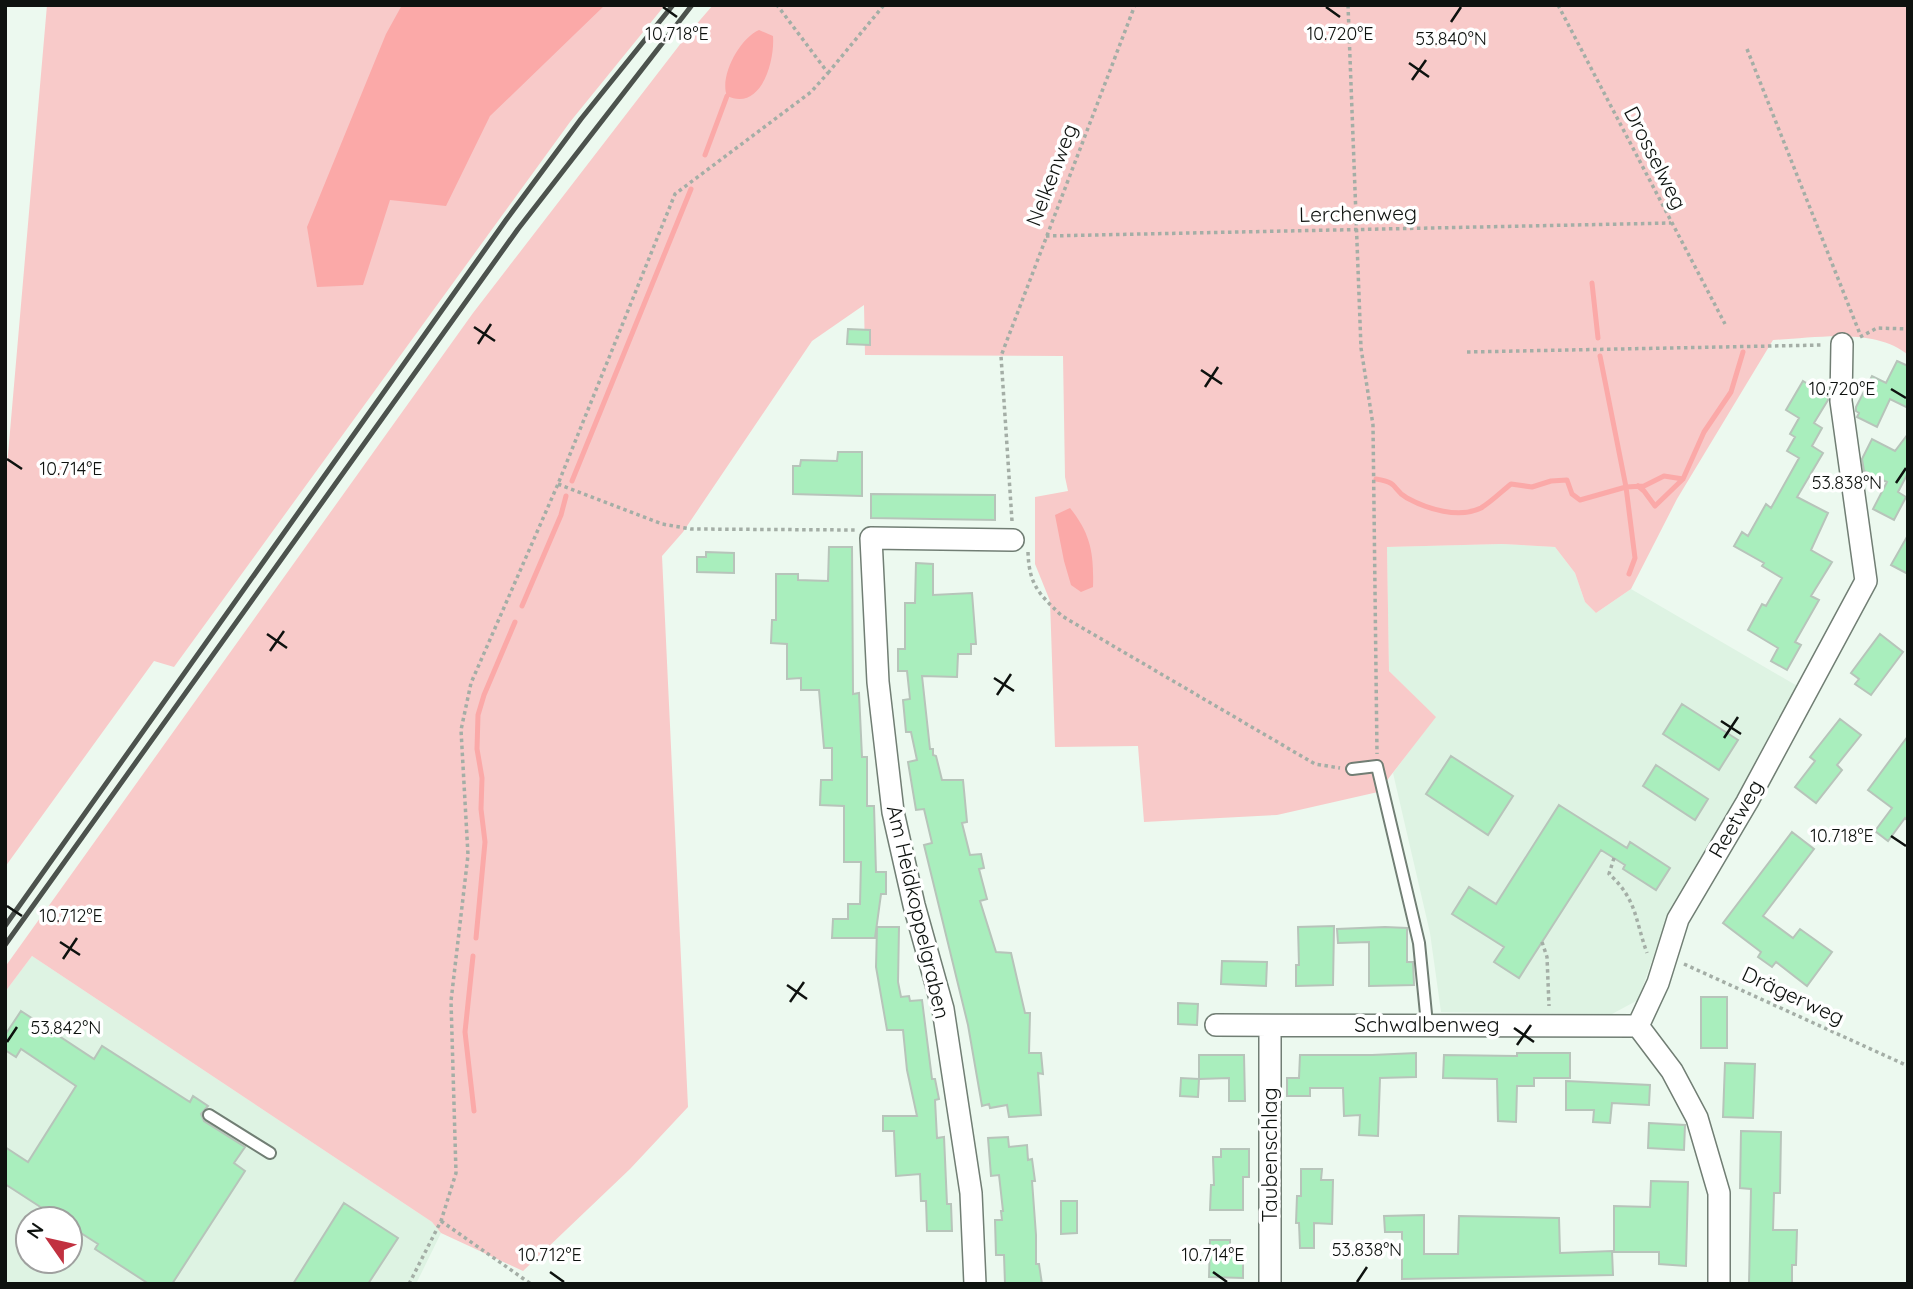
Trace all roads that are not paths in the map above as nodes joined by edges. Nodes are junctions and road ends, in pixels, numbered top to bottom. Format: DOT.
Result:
graph roads {
  1 [pos="1852,340"];
  2 [pos="1013,540"];
  3 [pos="1352,769"];
  4 [pos="1427,1024"];
  5 [pos="1216,1025"];
  6 [pos="1270,1026"];
  7 [pos="1638,1026"];
  8 [pos="209,1115"];
  9 [pos="270,1153"];
  10 [pos="975,1284"];
  11 [pos="1270,1284"];
  12 [pos="1720,1284"];
  1 -- 7 [label="street, Reetweg"];
  2 -- 10 [label="street, Am Heidkoppelgraben"];
  3 -- 4 [label="lane"];
  4 -- 6 [label="street, Schwalbenweg"];
  4 -- 7 [label="street, Schwalbenweg"];
  5 -- 6 [label="street, Schwalbenweg"];
  6 -- 11 [label="street, Taubenschlag"];
  7 -- 12 [label="street"];
  8 -- 9 [label="lane"];
}
